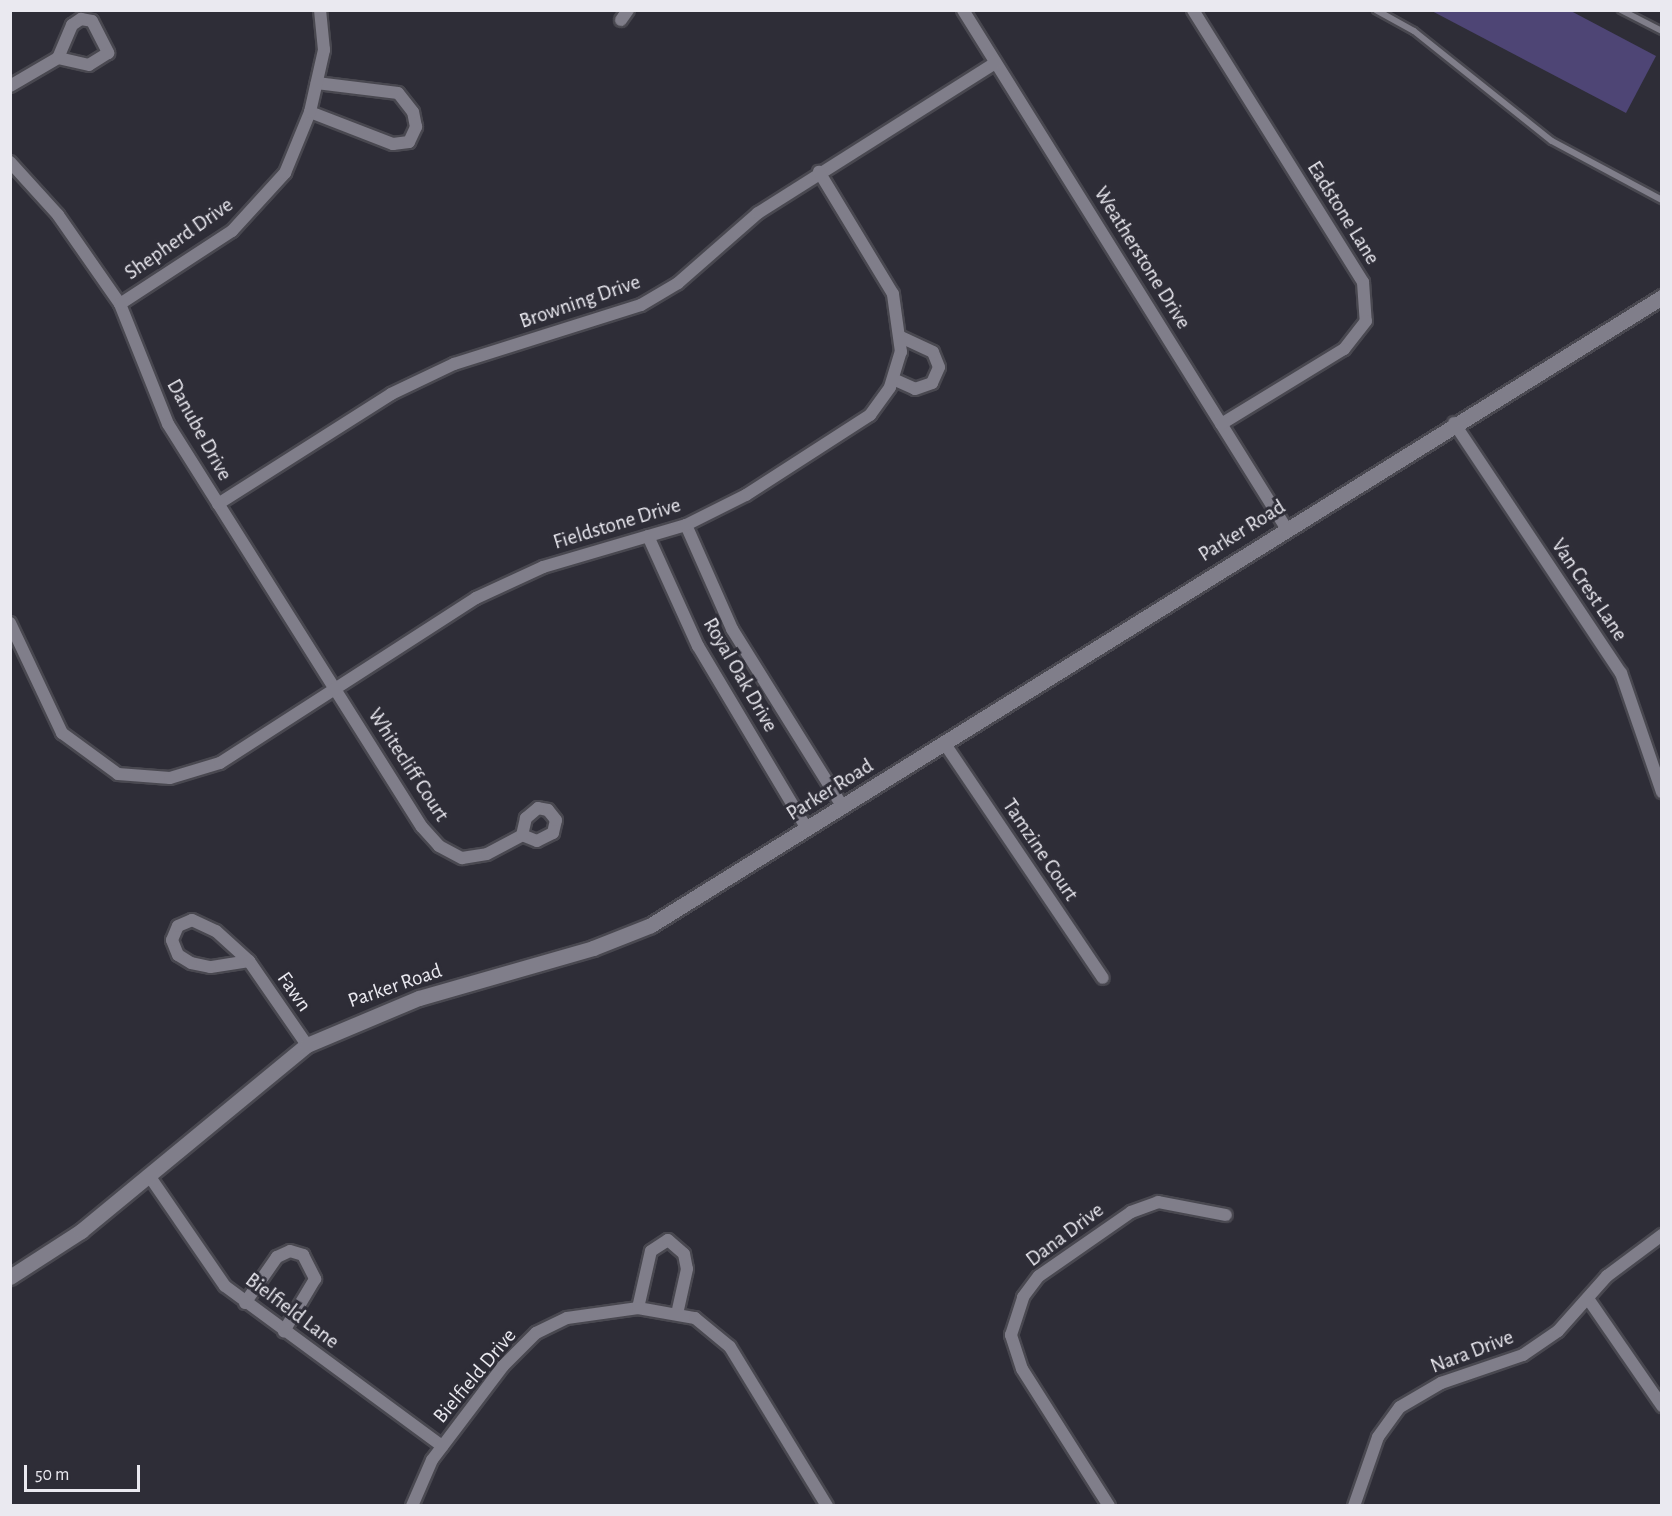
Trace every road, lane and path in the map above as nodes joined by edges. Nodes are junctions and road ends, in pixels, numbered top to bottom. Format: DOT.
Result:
graph roads {
  1 [pos="320,10"];
  2 [pos="963,10"];
  3 [pos="1193,10"];
  4 [pos="1376,10"];
  5 [pos="1621,10"];
  6 [pos="1662,31"];
  7 [pos="58,58"];
  8 [pos="995,63"];
  9 [pos="317,82"];
  10 [pos="10,86"];
  11 [pos="310,112"];
  12 [pos="10,162"];
  13 [pos="819,172"];
  14 [pos="1662,200"];
  15 [pos="1662,297"];
  16 [pos="120,304"];
  17 [pos="901,337"];
  18 [pos="893,379"];
  19 [pos="1454,423"];
  20 [pos="1221,424"];
  21 [pos="218,504"];
  22 [pos="686,525"];
  23 [pos="1286,528"];
  24 [pos="648,536"];
  25 [pos="10,623"];
  26 [pos="336,689"];
  27 [pos="945,744"];
  28 [pos="1662,792"];
  29 [pos="843,807"];
  30 [pos="807,829"];
  31 [pos="522,835"];
  32 [pos="249,961"];
  33 [pos="1103,978"];
  34 [pos="307,1045"];
  35 [pos="150,1177"];
  36 [pos="1226,1215"];
  37 [pos="1662,1235"];
  38 [pos="10,1277"];
  39 [pos="1589,1300"];
  40 [pos="245,1303"];
  41 [pos="638,1308"];
  42 [pos="677,1314"];
  43 [pos="284,1331"];
  44 [pos="1662,1406"];
  45 [pos="442,1446"];
  46 [pos="1357,1505"];
  47 [pos="412,1506"];
  48 [pos="827,1506"];
  49 [pos="1109,1506"];
  1 -- 9 [label="street, Shepherd Drive"];
  2 -- 8 [label="street, Weatherstone Drive"];
  3 -- 20 [label="street, Eadstone Lane"];
  4 -- 14 [label="lane"];
  5 -- 6 [label="lane"];
  7 -- 10 [label="street"];
  8 -- 13 [label="street, Browning Drive"];
  8 -- 20 [label="street, Weatherstone Drive"];
  9 -- 11 [label="street, Shepherd Drive"];
  9 -- 11 [label="street"];
  11 -- 16 [label="street, Shepherd Drive"];
  12 -- 16 [label="street, Danube Drive"];
  13 -- 17 [label="street, Fieldstone Drive"];
  13 -- 21 [label="street, Browning Drive"];
  15 -- 19 [label="main road, Parker Road"];
  16 -- 21 [label="street, Danube Drive"];
  17 -- 18 [label="street, Fieldstone Drive"];
  17 -- 18 [label="street"];
  18 -- 22 [label="street, Fieldstone Drive"];
  19 -- 23 [label="main road, Parker Road"];
  19 -- 28 [label="street, Van Crest Lane"];
  20 -- 23 [label="street, Weatherstone Drive"];
  21 -- 26 [label="street, Danube Drive"];
  22 -- 24 [label="street, Fieldstone Drive"];
  22 -- 29 [label="street, Royal Oak Drive"];
  23 -- 27 [label="main road, Parker Road"];
  24 -- 26 [label="street, Fieldstone Drive"];
  24 -- 30 [label="street, Royal Oak Drive"];
  25 -- 26 [label="street, Fieldstone Drive"];
  26 -- 31 [label="street, Whitecliff Court"];
  27 -- 29 [label="main road, Parker Road"];
  27 -- 33 [label="street, Tamzine Court"];
  29 -- 30 [label="main road, Parker Road"];
  30 -- 34 [label="main road, Parker Road"];
  32 -- 32 [label="street, Fawn"];
  32 -- 34 [label="street, Fawn"];
  34 -- 35 [label="main road, Parker Road"];
  35 -- 38 [label="main road, Parker Road"];
  35 -- 40 [label="street, Bielfield Lane"];
  36 -- 49 [label="street, Dana Drive"];
  37 -- 39 [label="street, Nara Drive"];
  39 -- 44 [label="street"];
  39 -- 46 [label="street, Nara Drive"];
  40 -- 43 [label="street, Bielfield Lane"];
  40 -- 43 [label="street"];
  41 -- 42 [label="street, Bielfield Drive"];
  41 -- 42 [label="street"];
  41 -- 45 [label="street, Bielfield Drive"];
  42 -- 48 [label="street, Bielfield Drive"];
  43 -- 45 [label="street, Bielfield Lane"];
  45 -- 47 [label="street, Bielfield Drive"];
}
